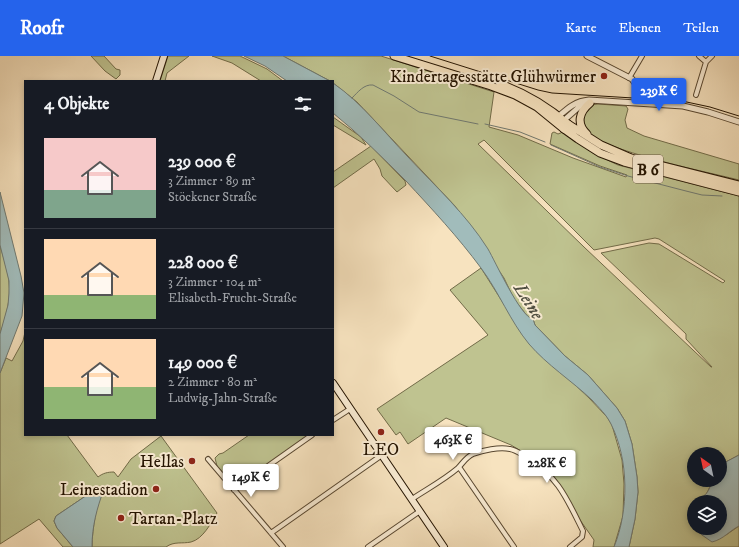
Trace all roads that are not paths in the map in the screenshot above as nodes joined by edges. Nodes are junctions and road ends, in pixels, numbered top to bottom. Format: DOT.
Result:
graph roads {
  1 [pos="164,56"];
  2 [pos="394,56"];
  3 [pos="410,56"];
  4 [pos="587,56"];
  5 [pos="642,56"];
  6 [pos="698,56"];
  7 [pos="712,56"];
  8 [pos="706,62"];
  9 [pos="629,78"];
  10 [pos="156,80"];
  11 [pos="696,95"];
  12 [pos="593,102"];
  13 [pos="637,103"];
  14 [pos="739,122"];
  15 [pos="562,123"];
  16 [pos="594,142"];
  17 [pos="739,185"];
  18 [pos="739,192"];
  19 [pos="334,385"];
  20 [pos="350,409"];
  21 [pos="334,419"];
  22 [pos="311,436"];
  23 [pos="382,456"];
  24 [pos="208,459"];
  25 [pos="459,467"];
  26 [pos="234,490"];
  27 [pos="412,499"];
  28 [pos="420,511"];
  29 [pos="271,533"];
  30 [pos="374,545"];
  31 [pos="283,547"];
  32 [pos="368,547"];
  33 [pos="444,547"];
  34 [pos="514,547"];
  35 [pos="570,547"];
  1 -- 10 [label="main road"];
  2 -- 15 [label="main road, B 6"];
  3 -- 15 [label="main road, B 6"];
  4 -- 9 [label="street"];
  5 -- 9 [label="street"];
  6 -- 8 [label="street"];
  7 -- 8 [label="street"];
  8 -- 11 [label="street"];
  9 -- 13 [label="street"];
  12 -- 13 [label="street"];
  12 -- 15 [label="street"];
  12 -- 16 [label="main road"];
  13 -- 14 [label="street"];
  15 -- 16 [label="main road, B 6"];
  15 -- 18 [label="main road, B 6"];
  16 -- 17 [label="main road, B 6"];
  19 -- 20 [label="main road"];
  20 -- 21 [label="street"];
  20 -- 23 [label="main road"];
  22 -- 26 [label="street"];
  23 -- 27 [label="main road"];
  23 -- 29 [label="street"];
  24 -- 26 [label="street"];
  25 -- 27 [label="street"];
  25 -- 34 [label="street"];
  25 -- 35 [label="street"];
  26 -- 29 [label="street"];
  27 -- 28 [label="main road"];
  28 -- 30 [label="street"];
  28 -- 33 [label="main road"];
  29 -- 31 [label="street"];
  30 -- 32 [label="street"];
}
